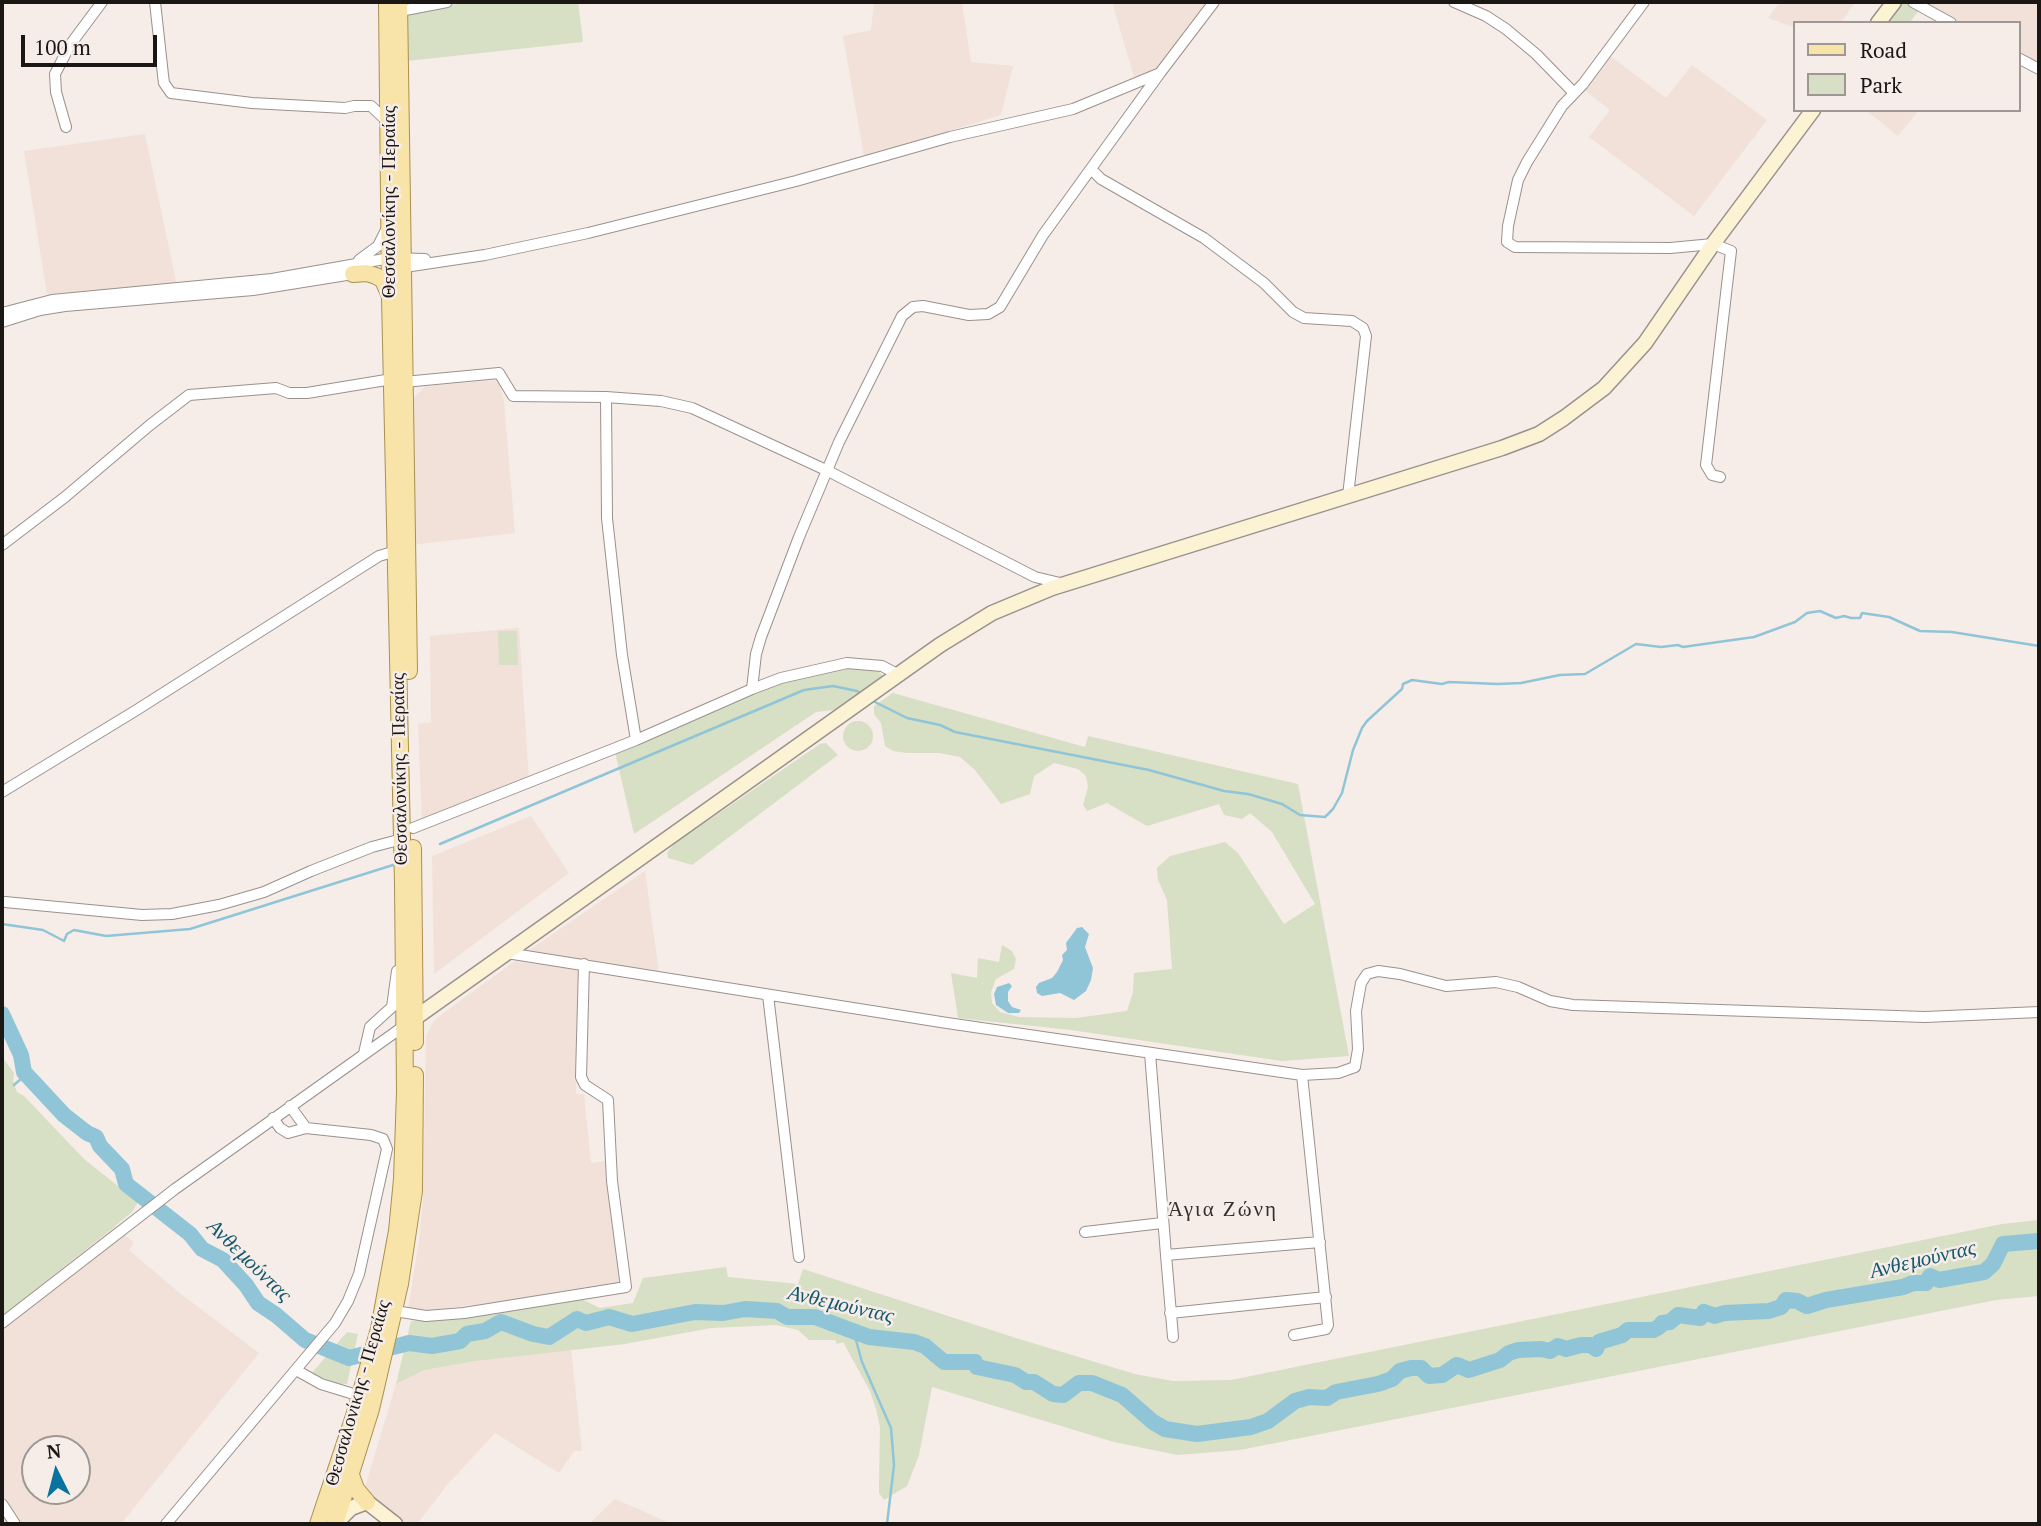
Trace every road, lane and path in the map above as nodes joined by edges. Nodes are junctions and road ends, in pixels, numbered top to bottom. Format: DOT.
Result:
graph roads {
  1 [pos="102,2"];
  2 [pos="155,2"];
  3 [pos="447,2"];
  4 [pos="1214,2"];
  5 [pos="1454,2"];
  6 [pos="1644,2"];
  7 [pos="1894,2"];
  8 [pos="1913,2"];
  9 [pos="396,5"];
  10 [pos="1880,21"];
  11 [pos="1947,21"];
  12 [pos="2020,59"];
  13 [pos="2039,69"];
  14 [pos="1160,72"];
  15 [pos="1574,93"];
  16 [pos="1812,112"];
  17 [pos="390,124"];
  18 [pos="66,127"];
  19 [pos="1091,169"];
  20 [pos="391,221"];
  21 [pos="1713,244"];
  22 [pos="396,263"];
  23 [pos="352,269"];
  24 [pos="390,297"];
  25 [pos="2,313"];
  26 [pos="2,322"];
  27 [pos="398,380"];
  28 [pos="606,397"];
  29 [pos="828,471"];
  30 [pos="1720,477"];
  31 [pos="1348,496"];
  32 [pos="2,545"];
  33 [pos="396,551"];
  34 [pos="1027,572"];
  35 [pos="1064,584"];
  36 [pos="1029,596"];
  37 [pos="899,675"];
  38 [pos="752,689"];
  39 [pos="636,740"];
  40 [pos="2,792"];
  41 [pos="408,838"];
  42 [pos="408,878"];
  43 [pos="5,902"];
  44 [pos="403,915"];
  45 [pos="507,953"];
  46 [pos="584,964"];
  47 [pos="768,995"];
  48 [pos="2039,1012"];
  49 [pos="410,1022"];
  50 [pos="364,1053"];
  51 [pos="1150,1053"];
  52 [pos="1302,1075"];
  53 [pos="290,1106"];
  54 [pos="273,1118"];
  55 [pos="306,1128"];
  56 [pos="1162,1223"];
  57 [pos="1084,1232"];
  58 [pos="1320,1242"];
  59 [pos="1166,1255"];
  60 [pos="799,1257"];
  61 [pos="1326,1297"];
  62 [pos="395,1311"];
  63 [pos="1170,1313"];
  64 [pos="2,1322"];
  65 [pos="385,1328"];
  66 [pos="1294,1335"];
  67 [pos="1172,1337"];
  68 [pos="296,1370"];
  69 [pos="372,1379"];
  70 [pos="360,1396"];
  71 [pos="351,1475"];
  72 [pos="367,1502"];
  73 [pos="2,1504"];
  74 [pos="15,1524"];
  75 [pos="166,1524"];
  76 [pos="318,1524"];
  77 [pos="335,1524"];
  78 [pos="395,1524"];
  1 -- 18 [label="street"];
  2 -- 17 [label="street"];
  3 -- 9 [label="street"];
  4 -- 14 [label="street"];
  5 -- 15 [label="street"];
  6 -- 15 [label="street"];
  7 -- 10 [label="street"];
  8 -- 11 [label="street"];
  9 -- 17 [label="main road, Θεσσαλονίκης - Περαίας"];
  9 -- 22 [label="main road, Θεσσαλονίκης - Περαίας"];
  12 -- 13 [label="street"];
  14 -- 19 [label="street"];
  14 -- 22 [label="street"];
  15 -- 21 [label="street"];
  16 -- 21 [label="street"];
  17 -- 20 [label="main road, Θεσσαλονίκης - Περαίας"];
  19 -- 29 [label="street"];
  19 -- 31 [label="street"];
  20 -- 22 [label="main road, Θεσσαλονίκης - Περαίας"];
  20 -- 23 [label="street"];
  21 -- 30 [label="street"];
  21 -- 31 [label="street"];
  22 -- 23 [label="street"];
  22 -- 24 [label="main road, Θεσσαλονίκης - Περαίας"];
  22 -- 27 [label="main road, Θεσσαλονίκης - Περαίας"];
  23 -- 24 [label="main road"];
  23 -- 25 [label="street"];
  23 -- 26 [label="street"];
  24 -- 27 [label="main road, Θεσσαλονίκης - Περαίας"];
  27 -- 28 [label="street"];
  27 -- 32 [label="street"];
  27 -- 33 [label="main road, Θεσσαλονίκης - Περαίας"];
  27 -- 41 [label="main road, Θεσσαλονίκης - Περαίας"];
  28 -- 29 [label="street"];
  28 -- 39 [label="street"];
  29 -- 34 [label="street"];
  29 -- 38 [label="street"];
  31 -- 35 [label="street"];
  33 -- 40 [label="street"];
  33 -- 41 [label="main road, Θεσσαλονίκης - Περαίας"];
  34 -- 35 [label="street"];
  34 -- 36 [label="street"];
  35 -- 36 [label="street"];
  36 -- 37 [label="street"];
  37 -- 38 [label="street"];
  37 -- 45 [label="street"];
  38 -- 39 [label="street"];
  39 -- 41 [label="street"];
  41 -- 42 [label="main road, Θεσσαλονίκης - Περαίας"];
  41 -- 43 [label="street"];
  42 -- 44 [label="main road, Θεσσαλονίκης - Περαίας"];
  42 -- 49 [label="main road, Θεσσαλονίκης - Περαίας"];
  44 -- 49 [label="main road, Θεσσαλονίκης - Περαίας"];
  44 -- 50 [label="street"];
  45 -- 46 [label="street"];
  45 -- 49 [label="street"];
  46 -- 47 [label="street"];
  46 -- 62 [label="street"];
  47 -- 51 [label="street"];
  47 -- 60 [label="street"];
  48 -- 52 [label="street"];
  49 -- 50 [label="street"];
  49 -- 62 [label="main road, Θεσσαλονίκης - Περαίας"];
  49 -- 65 [label="main road, Θεσσαλονίκης - Περαίας"];
  50 -- 53 [label="street"];
  51 -- 52 [label="street"];
  51 -- 56 [label="street"];
  52 -- 58 [label="street"];
  53 -- 54 [label="street"];
  53 -- 55 [label="street"];
  54 -- 55 [label="street"];
  54 -- 64 [label="street"];
  55 -- 68 [label="street"];
  56 -- 57 [label="street"];
  56 -- 59 [label="street"];
  58 -- 59 [label="street"];
  58 -- 61 [label="street"];
  59 -- 63 [label="street"];
  61 -- 63 [label="street"];
  61 -- 66 [label="street"];
  62 -- 65 [label="main road, Θεσσαλονίκης - Περαίας"];
  63 -- 67 [label="street"];
  65 -- 69 [label="main road, Θεσσαλονίκης - Περαίας"];
  68 -- 70 [label="street"];
  68 -- 75 [label="street"];
  69 -- 70 [label="main road, Θεσσαλονίκης - Περαίας"];
  69 -- 71 [label="main road, Θεσσαλονίκης - Περαίας"];
  70 -- 76 [label="main road, Θεσσαλονίκης - Περαίας"];
  71 -- 72 [label="main road"];
  71 -- 77 [label="main road, Θεσσαλονίκης - Περαίας"];
  72 -- 77 [label="street"];
  72 -- 78 [label="street"];
  73 -- 74 [label="street"];
}
